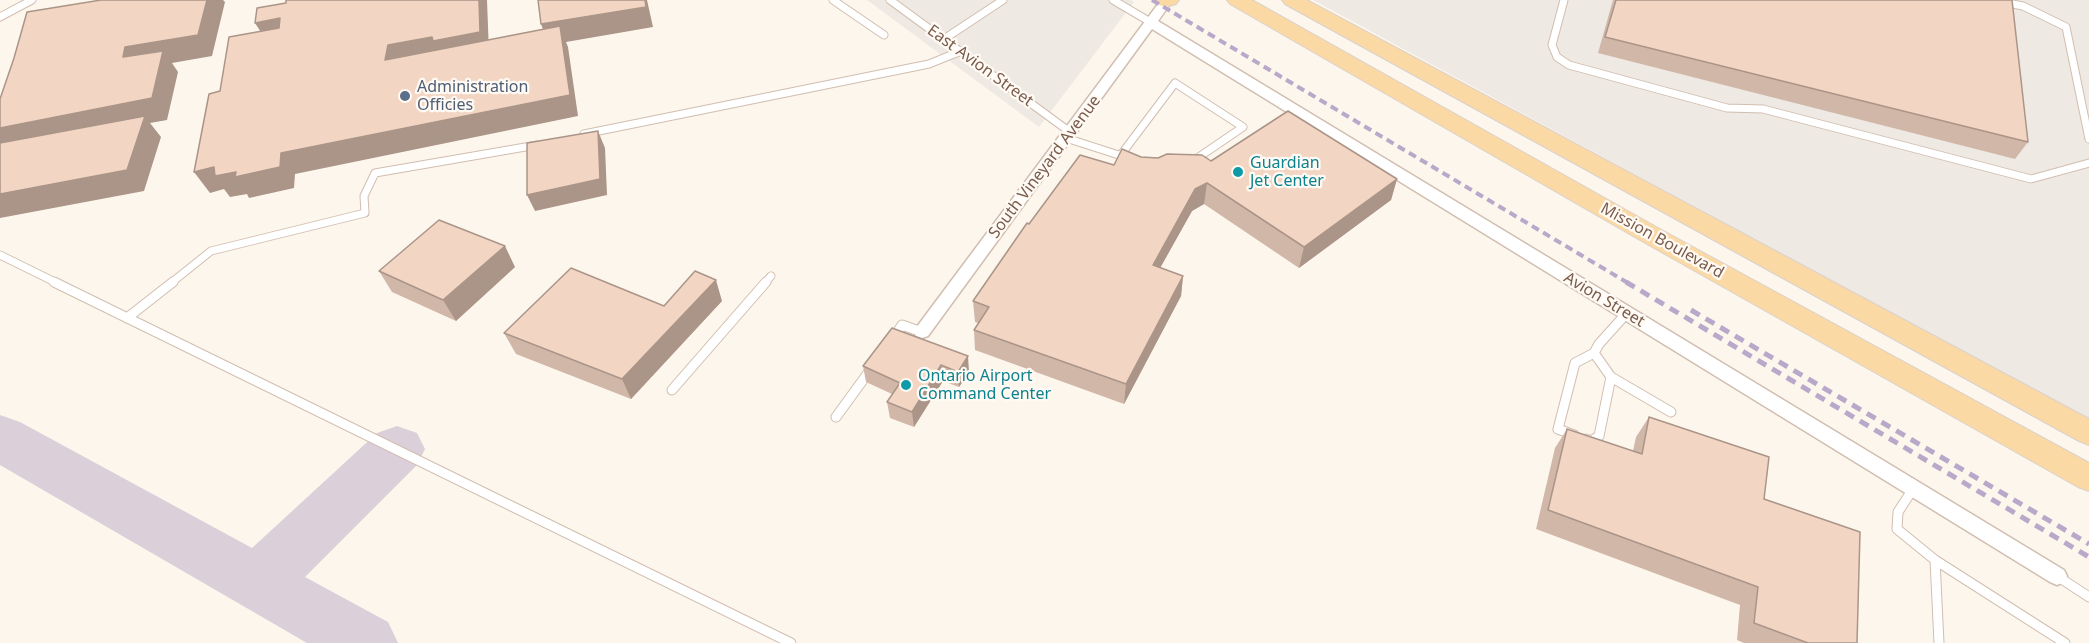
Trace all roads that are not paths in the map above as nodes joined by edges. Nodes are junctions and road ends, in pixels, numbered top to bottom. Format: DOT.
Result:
graph roads {
  1 [pos="32,0"];
  2 [pos="832,0"];
  3 [pos="890,0"];
  4 [pos="1003,0"];
  5 [pos="1113,0"];
  6 [pos="1168,0"];
  7 [pos="1237,0"];
  8 [pos="1292,0"];
  9 [pos="1564,0"];
  10 [pos="1992,0"];
  11 [pos="2022,3"];
  12 [pos="0,17"];
  13 [pos="1152,23"];
  14 [pos="884,35"];
  15 [pos="944,39"];
  16 [pos="961,51"];
  17 [pos="1068,135"];
  18 [pos="574,136"];
  19 [pos="2089,139"];
  20 [pos="541,144"];
  21 [pos="1120,156"];
  22 [pos="1185,159"];
  23 [pos="1136,160"];
  24 [pos="2089,163"];
  25 [pos="0,255"];
  26 [pos="771,276"];
  27 [pos="1626,314"];
  28 [pos="127,318"];
  29 [pos="922,332"];
  30 [pos="884,351"];
  31 [pos="1594,353"];
  32 [pos="878,359"];
  33 [pos="1611,377"];
  34 [pos="672,390"];
  35 [pos="1671,412"];
  36 [pos="836,417"];
  37 [pos="2089,433"];
  38 [pos="2089,478"];
  39 [pos="1913,489"];
  40 [pos="1935,560"];
  41 [pos="2057,576"];
  42 [pos="2089,597"];
  43 [pos="791,643"];
  44 [pos="1939,643"];
  45 [pos="2065,643"];
  1 -- 12 [label="lane"];
  2 -- 14 [label="lane"];
  3 -- 15 [label="lane, East Avion Street"];
  4 -- 15 [label="lane"];
  5 -- 13 [label="lane"];
  6 -- 13 [label="street, South Vineyard Avenue"];
  7 -- 38 [label="main road, Mission Boulevard"];
  8 -- 37 [label="main road"];
  9 -- 24 [label="lane"];
  10 -- 11 [label="lane"];
  11 -- 19 [label="lane"];
  13 -- 17 [label="street, South Vineyard Avenue"];
  13 -- 27 [label="street, Avion Street"];
  15 -- 16 [label="lane, East Avion Street"];
  16 -- 17 [label="lane, East Avion Street"];
  16 -- 18 [label="lane"];
  17 -- 21 [label="lane, East Avion Street"];
  17 -- 29 [label="street, South Vineyard Avenue"];
  20 -- 28 [label="lane"];
  21 -- 22 [label="lane"];
  21 -- 23 [label="lane, East Avion Street"];
  25 -- 28 [label="lane"];
  26 -- 34 [label="lane"];
  27 -- 31 [label="lane"];
  27 -- 39 [label="street, Avion Street"];
  28 -- 43 [label="lane"];
  29 -- 30 [label="lane"];
  31 -- 33 [label="lane"];
  31 -- 33 [label="lane"];
  32 -- 36 [label="lane"];
  33 -- 35 [label="lane"];
  39 -- 40 [label="lane"];
  39 -- 41 [label="street, Avion Street"];
  40 -- 44 [label="lane"];
  40 -- 45 [label="lane"];
  41 -- 42 [label="lane"];
}
